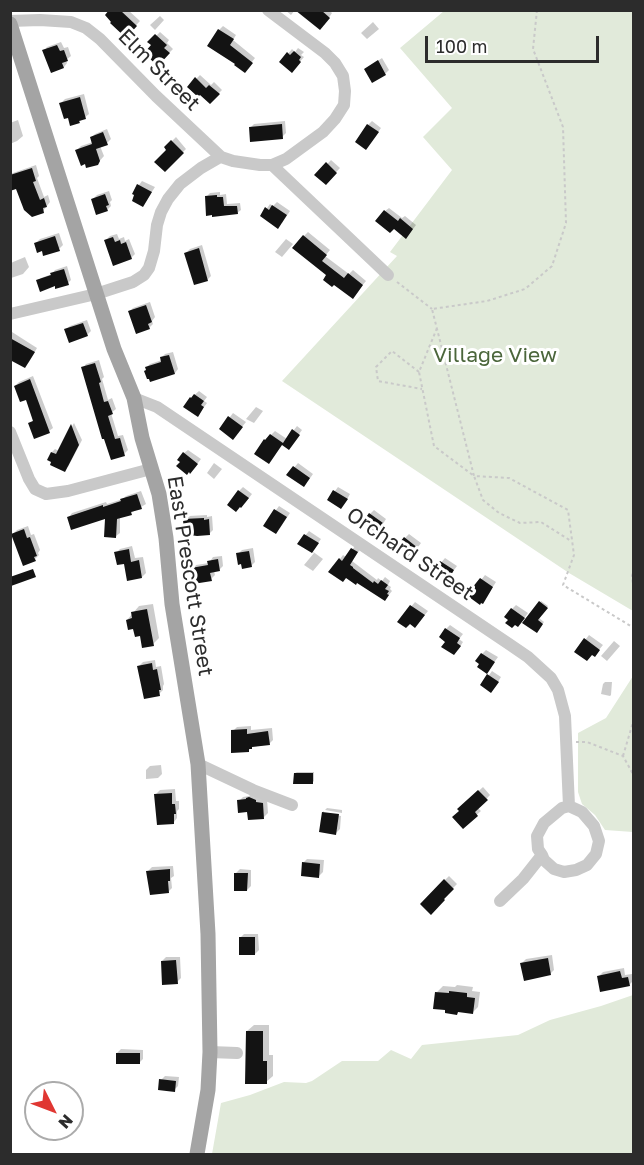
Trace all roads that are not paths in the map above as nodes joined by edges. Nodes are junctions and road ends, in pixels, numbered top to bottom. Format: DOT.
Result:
graph roads {
  1 [pos="268,10"];
  2 [pos="10,22"];
  3 [pos="220,157"];
  4 [pos="272,165"];
  5 [pos="388,275"];
  6 [pos="96,294"];
  7 [pos="10,314"];
  8 [pos="134,398"];
  9 [pos="10,432"];
  10 [pos="151,469"];
  11 [pos="198,764"];
  12 [pos="292,805"];
  13 [pos="569,806"];
  14 [pos="542,855"];
  15 [pos="500,901"];
  16 [pos="210,1052"];
  17 [pos="237,1053"];
  18 [pos="197,1155"];
  1 -- 4 [label="street"];
  2 -- 3 [label="street, Elm Street"];
  2 -- 6 [label="main road, East Prescott Street"];
  3 -- 4 [label="street, Elm Street"];
  3 -- 6 [label="street"];
  4 -- 5 [label="street"];
  6 -- 7 [label="street"];
  6 -- 8 [label="main road, East Prescott Street"];
  8 -- 10 [label="main road, East Prescott Street"];
  8 -- 13 [label="street, Orchard Street"];
  9 -- 10 [label="street"];
  10 -- 11 [label="main road, East Prescott Street"];
  11 -- 12 [label="street"];
  11 -- 16 [label="main road, East Prescott Street"];
  13 -- 14 [label="street"];
  13 -- 14 [label="street"];
  14 -- 15 [label="street"];
  16 -- 17 [label="street"];
  16 -- 18 [label="main road, East Prescott Street"];
}
